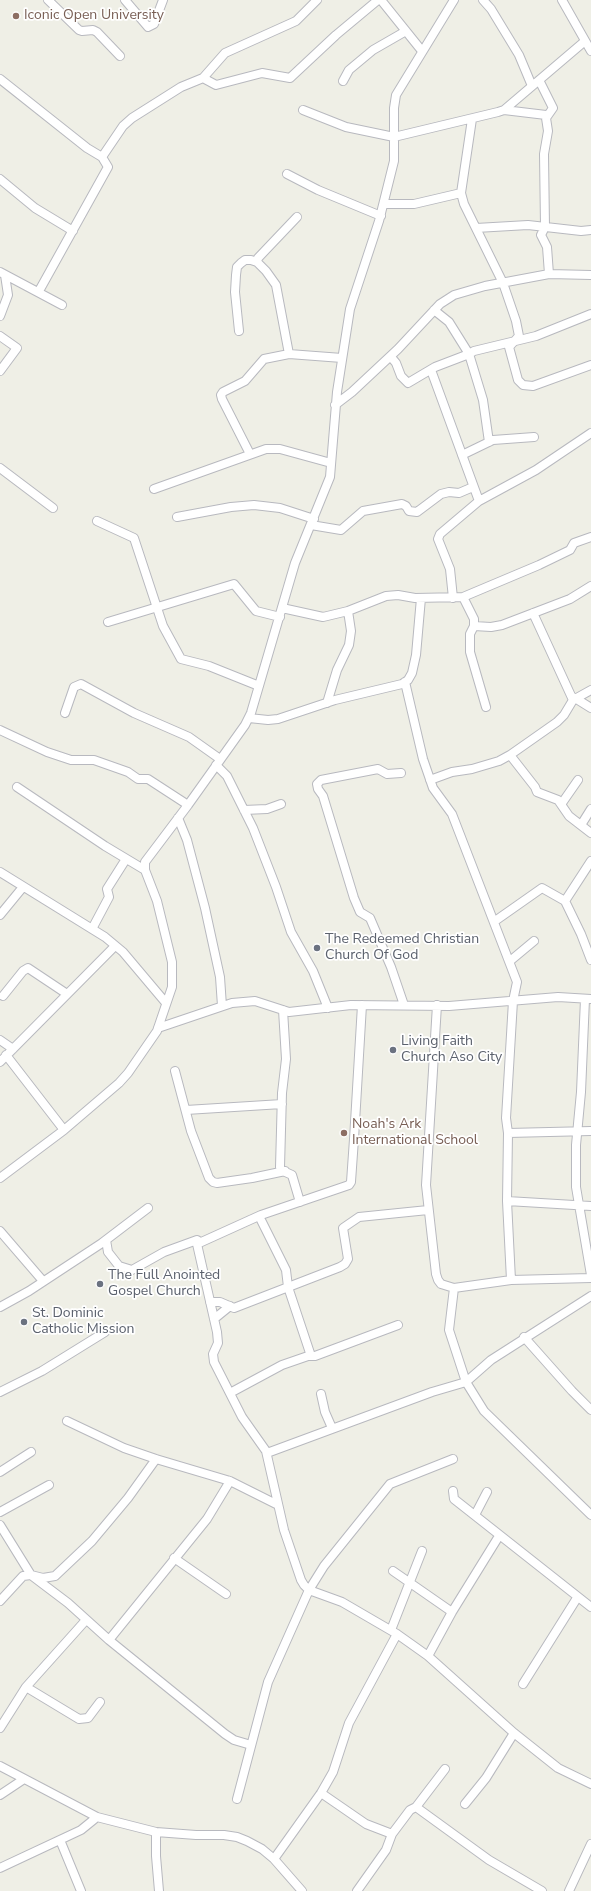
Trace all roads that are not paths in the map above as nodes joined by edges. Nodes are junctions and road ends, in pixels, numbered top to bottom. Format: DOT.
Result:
graph roads {
  1 [pos="48,0"];
  2 [pos="125,0"];
  3 [pos="163,0"];
  4 [pos="317,0"];
  5 [pos="379,0"];
  6 [pos="454,0"];
  7 [pos="483,0"];
  8 [pos="562,0"];
  9 [pos="406,31"];
  10 [pos="589,47"];
  11 [pos="422,50"];
  12 [pos="120,56"];
  13 [pos="203,78"];
  14 [pos="0,79"];
  15 [pos="539,80"];
  16 [pos="343,81"];
  17 [pos="532,86"];
  18 [pos="303,110"];
  19 [pos="504,110"];
  20 [pos="546,115"];
  21 [pos="472,118"];
  22 [pos="394,137"];
  23 [pos="102,157"];
  24 [pos="287,174"];
  25 [pos="0,179"];
  26 [pos="461,193"];
  27 [pos="384,204"];
  28 [pos="380,216"];
  29 [pos="297,217"];
  30 [pos="545,227"];
  31 [pos="476,228"];
  32 [pos="591,230"];
  33 [pos="73,231"];
  34 [pos="257,262"];
  35 [pos="2,273"];
  36 [pos="549,274"];
  37 [pos="591,275"];
  38 [pos="20,282"];
  39 [pos="502,283"];
  40 [pos="39,291"];
  41 [pos="8,292"];
  42 [pos="62,304"];
  43 [pos="434,310"];
  44 [pos="591,314"];
  45 [pos="0,315"];
  46 [pos="239,331"];
  47 [pos="0,336"];
  48 [pos="516,340"];
  49 [pos="289,354"];
  50 [pos="469,354"];
  51 [pos="391,357"];
  52 [pos="342,358"];
  53 [pos="591,365"];
  54 [pos="431,370"];
  55 [pos="0,371"];
  56 [pos="336,405"];
  57 [pos="591,434"];
  58 [pos="534,436"];
  59 [pos="489,442"];
  60 [pos="250,454"];
  61 [pos="462,455"];
  62 [pos="331,463"];
  63 [pos="0,468"];
  64 [pos="474,487"];
  65 [pos="154,490"];
  66 [pos="479,501"];
  67 [pos="53,508"];
  68 [pos="177,517"];
  69 [pos="97,521"];
  70 [pos="312,522"];
  71 [pos="591,537"];
  72 [pos="591,586"];
  73 [pos="463,597"];
  74 [pos="422,598"];
  75 [pos="453,598"];
  76 [pos="158,607"];
  77 [pos="282,608"];
  78 [pos="348,611"];
  79 [pos="533,613"];
  80 [pos="280,617"];
  81 [pos="108,622"];
  82 [pos="474,626"];
  83 [pos="405,682"];
  84 [pos="259,686"];
  85 [pos="591,690"];
  86 [pos="574,699"];
  87 [pos="327,703"];
  88 [pos="486,708"];
  89 [pos="591,708"];
  90 [pos="64,713"];
  91 [pos="249,718"];
  92 [pos="0,730"];
  93 [pos="510,755"];
  94 [pos="218,762"];
  95 [pos="400,774"];
  96 [pos="430,780"];
  97 [pos="578,780"];
  98 [pos="18,787"];
  99 [pos="562,803"];
  100 [pos="281,804"];
  101 [pos="188,805"];
  102 [pos="244,810"];
  103 [pos="591,810"];
  104 [pos="178,818"];
  105 [pos="581,825"];
  106 [pos="591,833"];
  107 [pos="126,859"];
  108 [pos="591,861"];
  109 [pos="145,870"];
  110 [pos="0,872"];
  111 [pos="23,887"];
  112 [pos="565,900"];
  113 [pos="0,915"];
  114 [pos="495,921"];
  115 [pos="92,929"];
  116 [pos="534,941"];
  117 [pos="115,946"];
  118 [pos="591,960"];
  119 [pos="510,961"];
  120 [pos="67,994"];
  121 [pos="3,996"];
  122 [pos="588,999"];
  123 [pos="513,1001"];
  124 [pos="166,1003"];
  125 [pos="362,1005"];
  126 [pos="404,1005"];
  127 [pos="437,1005"];
  128 [pos="222,1006"];
  129 [pos="328,1008"];
  130 [pos="283,1010"];
  131 [pos="158,1028"];
  132 [pos="0,1040"];
  133 [pos="12,1049"];
  134 [pos="6,1055"];
  135 [pos="0,1062"];
  136 [pos="175,1071"];
  137 [pos="282,1104"];
  138 [pos="186,1110"];
  139 [pos="64,1130"];
  140 [pos="591,1131"];
  141 [pos="577,1132"];
  142 [pos="508,1133"];
  143 [pos="285,1171"];
  144 [pos="0,1178"];
  145 [pos="507,1201"];
  146 [pos="300,1202"];
  147 [pos="579,1206"];
  148 [pos="591,1206"];
  149 [pos="148,1208"];
  150 [pos="428,1210"];
  151 [pos="260,1216"];
  152 [pos="0,1231"];
  153 [pos="106,1240"];
  154 [pos="200,1242"];
  155 [pos="591,1277"];
  156 [pos="511,1280"];
  157 [pos="43,1282"];
  158 [pos="288,1287"];
  159 [pos="454,1288"];
  160 [pos="591,1296"];
  161 [pos="210,1302"];
  162 [pos="230,1306"];
  163 [pos="0,1307"];
  164 [pos="214,1319"];
  165 [pos="398,1325"];
  166 [pos="105,1332"];
  167 [pos="524,1337"];
  168 [pos="311,1356"];
  169 [pos="466,1382"];
  170 [pos="0,1392"];
  171 [pos="230,1393"];
  172 [pos="321,1394"];
  173 [pos="591,1410"];
  174 [pos="66,1421"];
  175 [pos="332,1428"];
  176 [pos="31,1452"];
  177 [pos="267,1453"];
  178 [pos="156,1459"];
  179 [pos="453,1459"];
  180 [pos="0,1472"];
  181 [pos="230,1481"];
  182 [pos="49,1486"];
  183 [pos="453,1490"];
  184 [pos="487,1492"];
  185 [pos="278,1505"];
  186 [pos="0,1512"];
  187 [pos="475,1515"];
  188 [pos="591,1515"];
  189 [pos="0,1525"];
  190 [pos="499,1536"];
  191 [pos="422,1551"];
  192 [pos="174,1558"];
  193 [pos="393,1571"];
  194 [pos="31,1575"];
  195 [pos="410,1582"];
  196 [pos="309,1590"];
  197 [pos="226,1594"];
  198 [pos="577,1598"];
  199 [pos="0,1601"];
  200 [pos="591,1607"];
  201 [pos="452,1612"];
  202 [pos="86,1620"];
  203 [pos="394,1632"];
  204 [pos="109,1640"];
  205 [pos="428,1656"];
  206 [pos="523,1684"];
  207 [pos="26,1687"];
  208 [pos="100,1702"];
  209 [pos="0,1728"];
  210 [pos="514,1733"];
  211 [pos="251,1745"];
  212 [pos="0,1766"];
  213 [pos="445,1769"];
  214 [pos="24,1779"];
  215 [pos="591,1784"];
  216 [pos="321,1793"];
  217 [pos="0,1795"];
  218 [pos="237,1799"];
  219 [pos="465,1804"];
  220 [pos="416,1807"];
  221 [pos="97,1817"];
  222 [pos="156,1832"];
  223 [pos="392,1834"];
  224 [pos="60,1840"];
  225 [pos="591,1844"];
  226 [pos="274,1859"];
  227 [pos="0,1868"];
  228 [pos="81,1891"];
  229 [pos="159,1891"];
  230 [pos="302,1891"];
  231 [pos="357,1891"];
  232 [pos="542,1891"];
  233 [pos="569,1891"];
  1 -- 12 [label="street"];
  2 -- 3 [label="street"];
  4 -- 13 [label="street"];
  5 -- 9 [label="street"];
  5 -- 13 [label="street"];
  6 -- 11 [label="street"];
  7 -- 17 [label="street"];
  8 -- 10 [label="street"];
  9 -- 11 [label="street"];
  9 -- 16 [label="street"];
  10 -- 15 [label="street"];
  11 -- 22 [label="street"];
  13 -- 23 [label="street"];
  14 -- 23 [label="street"];
  15 -- 17 [label="street"];
  15 -- 20 [label="street"];
  17 -- 19 [label="street"];
  18 -- 22 [label="street"];
  19 -- 20 [label="street"];
  19 -- 21 [label="street"];
  20 -- 30 [label="street"];
  21 -- 22 [label="street"];
  21 -- 26 [label="street"];
  22 -- 27 [label="street"];
  23 -- 33 [label="street"];
  24 -- 28 [label="street"];
  25 -- 33 [label="street"];
  26 -- 27 [label="street"];
  26 -- 31 [label="street"];
  27 -- 28 [label="street"];
  28 -- 52 [label="street"];
  29 -- 34 [label="street"];
  30 -- 31 [label="street"];
  30 -- 32 [label="street"];
  30 -- 36 [label="street"];
  31 -- 39 [label="street"];
  33 -- 40 [label="street"];
  34 -- 46 [label="street"];
  34 -- 49 [label="street"];
  35 -- 38 [label="street"];
  35 -- 41 [label="street"];
  36 -- 37 [label="street"];
  36 -- 39 [label="street"];
  38 -- 40 [label="street"];
  38 -- 41 [label="street"];
  39 -- 43 [label="street"];
  39 -- 48 [label="street"];
  40 -- 42 [label="street"];
  41 -- 45 [label="street"];
  43 -- 50 [label="street"];
  43 -- 51 [label="street"];
  44 -- 48 [label="street"];
  47 -- 55 [label="street"];
  48 -- 50 [label="street"];
  48 -- 53 [label="street"];
  49 -- 52 [label="street"];
  49 -- 60 [label="street"];
  50 -- 54 [label="street"];
  50 -- 59 [label="street"];
  51 -- 54 [label="street"];
  51 -- 56 [label="street"];
  52 -- 56 [label="street"];
  54 -- 61 [label="street"];
  56 -- 62 [label="street"];
  57 -- 66 [label="street"];
  58 -- 59 [label="street"];
  59 -- 61 [label="street"];
  60 -- 62 [label="street"];
  60 -- 65 [label="street"];
  61 -- 64 [label="street"];
  62 -- 70 [label="street"];
  63 -- 67 [label="street"];
  64 -- 66 [label="street"];
  64 -- 70 [label="street"];
  66 -- 75 [label="street"];
  68 -- 70 [label="street"];
  69 -- 76 [label="street"];
  70 -- 77 [label="street"];
  71 -- 73 [label="street"];
  72 -- 79 [label="street"];
  73 -- 75 [label="street"];
  73 -- 82 [label="street"];
  74 -- 75 [label="street"];
  74 -- 78 [label="street"];
  74 -- 83 [label="street"];
  76 -- 80 [label="street"];
  76 -- 81 [label="street"];
  76 -- 84 [label="street"];
  77 -- 78 [label="street"];
  77 -- 80 [label="street"];
  78 -- 87 [label="street"];
  79 -- 82 [label="street"];
  79 -- 86 [label="street"];
  80 -- 84 [label="street"];
  82 -- 88 [label="street"];
  83 -- 87 [label="street"];
  83 -- 96 [label="street"];
  84 -- 91 [label="street"];
  85 -- 86 [label="street"];
  86 -- 89 [label="street"];
  86 -- 93 [label="street"];
  87 -- 91 [label="street"];
  90 -- 94 [label="street"];
  91 -- 94 [label="street"];
  92 -- 101 [label="street"];
  93 -- 96 [label="street"];
  93 -- 99 [label="street"];
  94 -- 101 [label="street"];
  94 -- 102 [label="street"];
  95 -- 126 [label="street"];
  96 -- 114 [label="street"];
  97 -- 99 [label="street"];
  98 -- 107 [label="street"];
  99 -- 105 [label="street"];
  100 -- 102 [label="street"];
  101 -- 104 [label="street"];
  102 -- 129 [label="street"];
  103 -- 105 [label="street"];
  104 -- 109 [label="street"];
  104 -- 128 [label="street"];
  105 -- 106 [label="street"];
  107 -- 109 [label="street"];
  107 -- 115 [label="street"];
  108 -- 112 [label="street"];
  109 -- 124 [label="street"];
  110 -- 111 [label="street"];
  111 -- 113 [label="street"];
  111 -- 115 [label="street"];
  112 -- 114 [label="street"];
  112 -- 118 [label="street"];
  114 -- 119 [label="street"];
  115 -- 117 [label="street"];
  116 -- 119 [label="street"];
  117 -- 120 [label="street"];
  117 -- 124 [label="street"];
  119 -- 123 [label="street"];
  120 -- 121 [label="street"];
  120 -- 133 [label="street"];
  122 -- 123 [label="street"];
  122 -- 141 [label="street"];
  123 -- 127 [label="street"];
  123 -- 142 [label="street"];
  124 -- 131 [label="street"];
  125 -- 126 [label="street"];
  125 -- 129 [label="street"];
  125 -- 146 [label="street"];
  126 -- 127 [label="street"];
  127 -- 150 [label="street"];
  128 -- 130 [label="street"];
  128 -- 131 [label="street"];
  129 -- 130 [label="street"];
  130 -- 137 [label="street"];
  131 -- 139 [label="street"];
  132 -- 133 [label="street"];
  133 -- 134 [label="street"];
  134 -- 135 [label="street"];
  134 -- 139 [label="street"];
  136 -- 138 [label="street"];
  137 -- 138 [label="street"];
  137 -- 143 [label="street"];
  138 -- 143 [label="street"];
  139 -- 144 [label="street"];
  140 -- 141 [label="street"];
  141 -- 142 [label="street"];
  141 -- 147 [label="street"];
  142 -- 145 [label="street"];
  143 -- 146 [label="street"];
  145 -- 147 [label="street"];
  145 -- 156 [label="street"];
  146 -- 151 [label="street"];
  147 -- 148 [label="street"];
  147 -- 155 [label="street"];
  149 -- 153 [label="street"];
  150 -- 158 [label="street"];
  150 -- 159 [label="street"];
  151 -- 154 [label="street"];
  151 -- 158 [label="street"];
  152 -- 157 [label="street"];
  153 -- 154 [label="street"];
  153 -- 157 [label="street"];
  154 -- 161 [label="street"];
  155 -- 156 [label="street"];
  156 -- 159 [label="street"];
  157 -- 163 [label="street"];
  158 -- 162 [label="street"];
  158 -- 168 [label="street"];
  159 -- 169 [label="street"];
  160 -- 167 [label="street"];
  161 -- 162 [label="street"];
  161 -- 164 [label="street"];
  162 -- 164 [label="street"];
  164 -- 171 [label="street"];
  165 -- 168 [label="street"];
  166 -- 170 [label="street"];
  167 -- 169 [label="street"];
  167 -- 173 [label="street"];
  168 -- 171 [label="street"];
  169 -- 175 [label="street"];
  169 -- 188 [label="street"];
  171 -- 177 [label="street"];
  172 -- 175 [label="street"];
  174 -- 178 [label="street"];
  175 -- 177 [label="street"];
  176 -- 180 [label="street"];
  177 -- 185 [label="street"];
  178 -- 181 [label="street"];
  178 -- 194 [label="street"];
  179 -- 196 [label="street"];
  181 -- 185 [label="street"];
  181 -- 192 [label="street"];
  182 -- 186 [label="street"];
  183 -- 187 [label="street"];
  184 -- 187 [label="street"];
  185 -- 196 [label="street"];
  187 -- 190 [label="street"];
  189 -- 194 [label="street"];
  190 -- 198 [label="street"];
  190 -- 201 [label="street"];
  191 -- 195 [label="street"];
  192 -- 197 [label="street"];
  192 -- 204 [label="street"];
  193 -- 195 [label="street"];
  194 -- 199 [label="street"];
  194 -- 202 [label="street"];
  195 -- 201 [label="street"];
  195 -- 203 [label="street"];
  196 -- 203 [label="street"];
  196 -- 211 [label="street"];
  198 -- 200 [label="street"];
  198 -- 206 [label="street"];
  201 -- 205 [label="street"];
  202 -- 204 [label="street"];
  202 -- 207 [label="street"];
  203 -- 205 [label="street"];
  203 -- 216 [label="street"];
  204 -- 211 [label="street"];
  205 -- 210 [label="street"];
  207 -- 208 [label="street"];
  207 -- 209 [label="street"];
  210 -- 215 [label="street"];
  210 -- 219 [label="street"];
  211 -- 218 [label="street"];
  212 -- 214 [label="street"];
  213 -- 220 [label="street"];
  214 -- 217 [label="street"];
  214 -- 221 [label="street"];
  216 -- 223 [label="street"];
  216 -- 226 [label="street"];
  220 -- 223 [label="street"];
  220 -- 232 [label="street"];
  221 -- 222 [label="street"];
  221 -- 224 [label="street"];
  222 -- 226 [label="street"];
  222 -- 229 [label="street"];
  223 -- 231 [label="street"];
  224 -- 227 [label="street"];
  224 -- 228 [label="street"];
  225 -- 233 [label="street"];
  226 -- 230 [label="street"];
}
